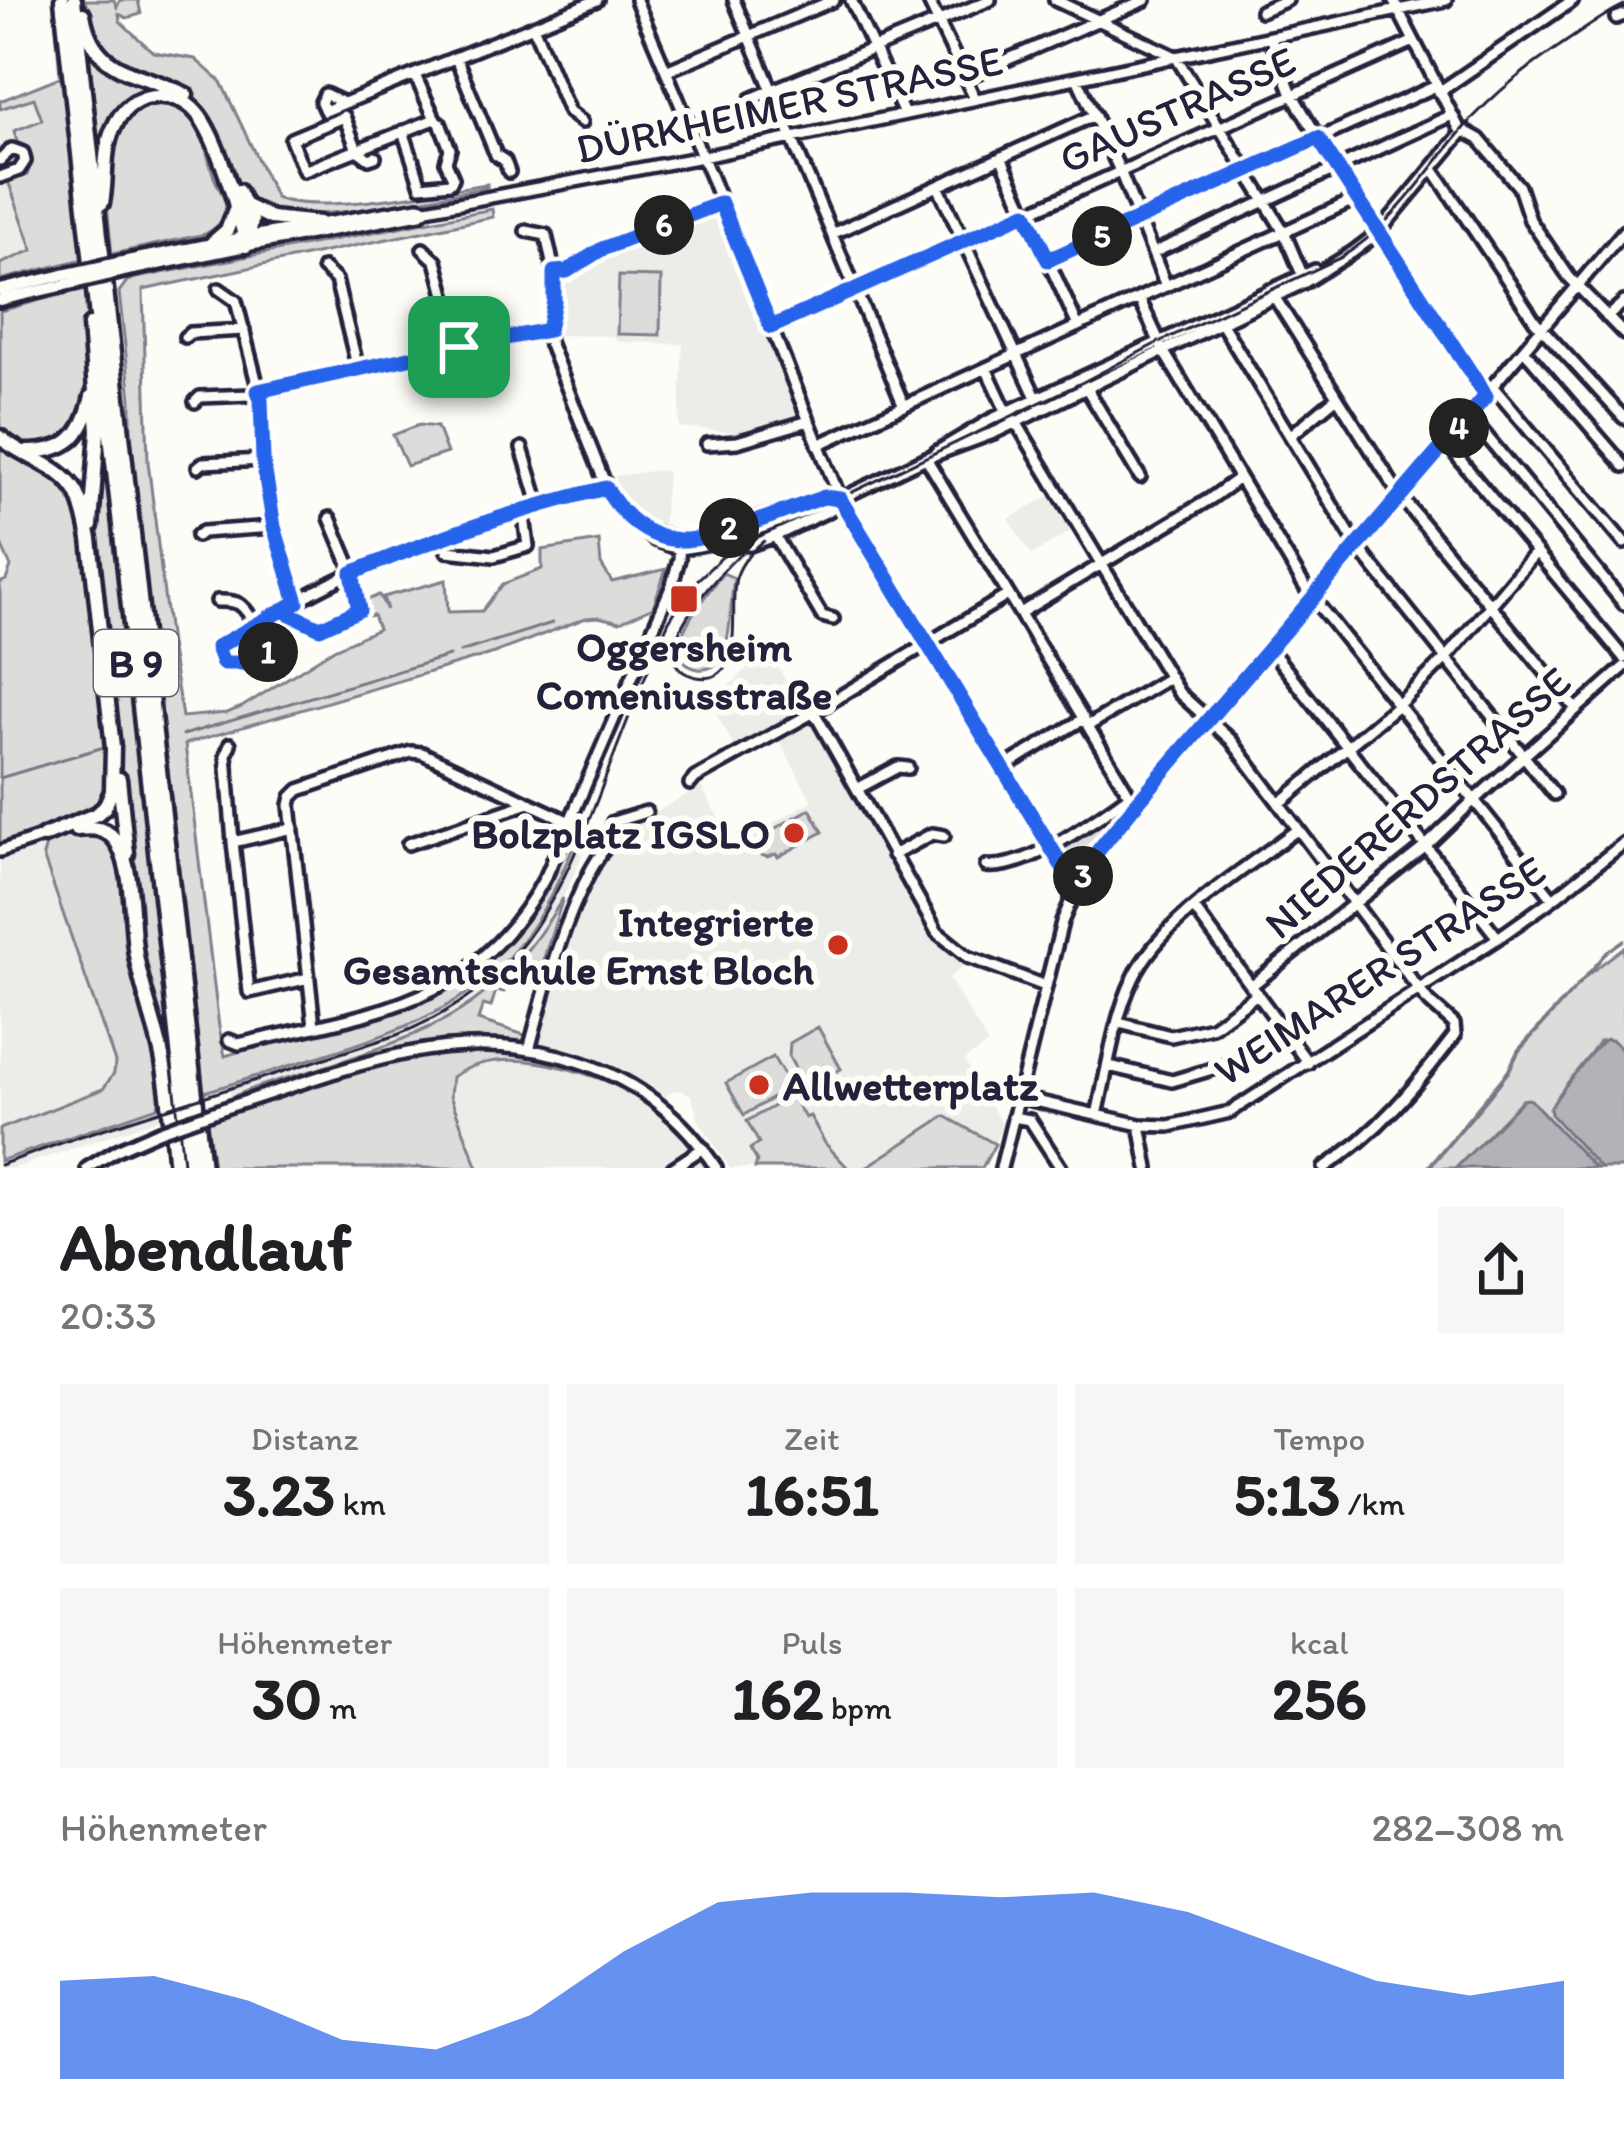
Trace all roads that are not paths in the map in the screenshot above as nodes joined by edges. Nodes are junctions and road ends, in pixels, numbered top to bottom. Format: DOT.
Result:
graph roads {
  1 [pos="62,0"];
  2 [pos="78,0"];
  3 [pos="597,0"];
  4 [pos="636,0"];
  5 [pos="734,0"];
  6 [pos="834,0"];
  7 [pos="851,0"];
  8 [pos="928,0"];
  9 [pos="990,0"];
  10 [pos="1054,0"];
  11 [pos="1145,0"];
  12 [pos="1288,0"];
  13 [pos="1446,0"];
  14 [pos="1573,0"];
  15 [pos="1396,5"];
  16 [pos="1261,11"];
  17 [pos="1098,20"];
  18 [pos="938,22"];
  19 [pos="533,26"];
  20 [pos="749,36"];
  21 [pos="1270,37"];
  22 [pos="1414,41"];
  23 [pos="875,48"];
  24 [pos="1176,57"];
  25 [pos="455,58"];
  26 [pos="665,71"];
  27 [pos="964,78"];
  28 [pos="1077,78"];
  29 [pos="416,81"];
  30 [pos="1437,89"];
  31 [pos="772,91"];
  32 [pos="1292,94"];
  33 [pos="752,99"];
  34 [pos="975,100"];
  35 [pos="344,111"];
  36 [pos="904,114"];
  37 [pos="1095,116"];
  38 [pos="1452,116"];
  39 [pos="435,118"];
  40 [pos="582,122"];
  41 [pos="1220,128"];
  42 [pos="1464,130"];
  43 [pos="403,131"];
  44 [pos="694,137"];
  45 [pos="792,138"];
  46 [pos="1318,138"];
  47 [pos="357,150"];
  48 [pos="375,157"];
  49 [pos="702,157"];
  50 [pos="1001,158"];
  51 [pos="0,160"];
  52 [pos="683,161"];
  53 [pos="1337,168"];
  54 [pos="1432,169"];
  55 [pos="1247,170"];
  56 [pos="1120,171"];
  57 [pos="509,172"];
  58 [pos="0,177"];
  59 [pos="938,186"];
  60 [pos="1356,199"];
  61 [pos="1266,202"];
  62 [pos="721,203"];
  63 [pos="241,206"];
  64 [pos="427,209"];
  65 [pos="1026,213"];
  66 [pos="98,219"];
  67 [pos="1139,219"];
  68 [pos="320,223"];
  69 [pos="526,231"];
  70 [pos="1624,231"];
  71 [pos="1284,232"];
  72 [pos="1378,233"];
  73 [pos="832,234"];
  74 [pos="247,240"];
  75 [pos="963,241"];
  76 [pos="212,243"];
  77 [pos="423,249"];
  78 [pos="1153,253"];
  79 [pos="1048,260"];
  80 [pos="133,264"];
  81 [pos="323,268"];
  82 [pos="554,272"];
  83 [pos="1304,279"];
  84 [pos="64,280"];
  85 [pos="1166,286"];
  86 [pos="1578,287"];
  87 [pos="219,289"];
  88 [pos="0,290"];
  89 [pos="855,290"];
  90 [pos="1273,294"];
  91 [pos="1139,298"];
  92 [pos="0,300"];
  93 [pos="1624,302"];
  94 [pos="96,303"];
  95 [pos="1607,316"];
  96 [pos="1222,324"];
  97 [pos="1078,326"];
  98 [pos="771,327"];
  99 [pos="244,330"];
  100 [pos="548,330"];
  101 [pos="1546,331"];
  102 [pos="1624,334"];
  103 [pos="184,337"];
  104 [pos="459,347"];
  105 [pos="1161,347"];
  106 [pos="1527,353"];
  107 [pos="1016,355"];
  108 [pos="358,368"];
  109 [pos="986,368"];
  110 [pos="95,383"];
  111 [pos="1084,383"];
  112 [pos="258,391"];
  113 [pos="1492,392"];
  114 [pos="1337,397"];
  115 [pos="195,402"];
  116 [pos="1039,404"];
  117 [pos="904,406"];
  118 [pos="1470,416"];
  119 [pos="1012,417"];
  120 [pos="1624,418"];
  121 [pos="809,421"];
  122 [pos="1290,436"];
  123 [pos="0,437"];
  124 [pos="1446,443"];
  125 [pos="707,444"];
  126 [pos="818,445"];
  127 [pos="522,448"];
  128 [pos="22,452"];
  129 [pos="931,457"];
  130 [pos="263,460"];
  131 [pos="1624,466"];
  132 [pos="198,467"];
  133 [pos="1140,477"];
  134 [pos="1239,478"];
  135 [pos="606,488"];
  136 [pos="1400,496"];
  137 [pos="840,499"];
  138 [pos="539,504"];
  139 [pos="523,509"];
  140 [pos="330,518"];
  141 [pos="274,527"];
  142 [pos="197,536"];
  143 [pos="441,536"];
  144 [pos="775,536"];
  145 [pos="90,539"];
  146 [pos="1624,543"];
  147 [pos="680,545"];
  148 [pos="1357,547"];
  149 [pos="1536,552"];
  150 [pos="1102,564"];
  151 [pos="352,573"];
  152 [pos="1008,595"];
  153 [pos="1313,597"];
  154 [pos="217,601"];
  155 [pos="297,602"];
  156 [pos="1624,604"];
  157 [pos="1490,606"];
  158 [pos="282,610"];
  159 [pos="1020,613"];
  160 [pos="268,618"];
  161 [pos="833,619"];
  162 [pos="256,625"];
  163 [pos="927,644"];
  164 [pos="1270,649"];
  165 [pos="1445,659"];
  166 [pos="1624,663"];
  167 [pos="1169,677"];
  168 [pos="1400,704"];
  169 [pos="1576,709"];
  170 [pos="814,712"];
  171 [pos="1208,719"];
  172 [pos="1084,722"];
  173 [pos="230,744"];
  174 [pos="113,748"];
  175 [pos="1348,748"];
  176 [pos="1523,756"];
  177 [pos="1002,768"];
  178 [pos="908,769"];
  179 [pos="690,784"];
  180 [pos="856,789"];
  181 [pos="1554,794"];
  182 [pos="1132,800"];
  183 [pos="1474,800"];
  184 [pos="529,803"];
  185 [pos="1279,804"];
  186 [pos="646,812"];
  187 [pos="570,821"];
  188 [pos="292,828"];
  189 [pos="1298,829"];
  190 [pos="63,830"];
  191 [pos="44,836"];
  192 [pos="944,836"];
  193 [pos="232,842"];
  194 [pos="1624,843"];
  195 [pos="408,844"];
  196 [pos="1049,846"];
  197 [pos="1426,846"];
  198 [pos="0,851"];
  199 [pos="893,855"];
  200 [pos="986,866"];
  201 [pos="127,876"];
  202 [pos="1076,889"];
  203 [pos="1553,899"];
  204 [pos="1354,904"];
  205 [pos="1194,908"];
  206 [pos="1498,938"];
  207 [pos="309,977"];
  208 [pos="1046,986"];
  209 [pos="1420,989"];
  210 [pos="1254,990"];
  211 [pos="146,996"];
  212 [pos="1119,1023"];
  213 [pos="314,1026"];
  214 [pos="1283,1030"];
  215 [pos="230,1040"];
  216 [pos="529,1050"];
  217 [pos="1308,1063"];
  218 [pos="1109,1066"];
  219 [pos="184,1097"];
  220 [pos="1018,1097"];
  221 [pos="1097,1115"];
  222 [pos="1013,1117"];
  223 [pos="1141,1126"];
  224 [pos="703,1148"];
  225 [pos="87,1168"];
  226 [pos="176,1168"];
  227 [pos="191,1168"];
  228 [pos="203,1168"];
  229 [pos="673,1168"];
  230 [pos="716,1168"];
  231 [pos="1001,1168"];
  232 [pos="1061,1168"];
  233 [pos="1148,1168"];
  234 [pos="1324,1168"];
  1 -- 94 [label="highway, B 9"];
  2 -- 63 [label="highway"];
  2 -- 66 [label="highway, B 9"];
  3 -- 19 [label="street"];
  4 -- 26 [label="street"];
  5 -- 20 [label="street"];
  6 -- 20 [label="street"];
  7 -- 23 [label="street"];
  8 -- 18 [label="street"];
  9 -- 18 [label="street"];
  10 -- 17 [label="street"];
  11 -- 17 [label="street"];
  12 -- 16 [label="street"];
  13 -- 15 [label="street, DÜRKHEIMER STRASSE"];
  14 -- 30 [label="street"];
  15 -- 21 [label="street, DÜRKHEIMER STRASSE"];
  15 -- 22 [label="street"];
  17 -- 24 [label="street"];
  17 -- 27 [label="street"];
  18 -- 23 [label="street"];
  18 -- 27 [label="street"];
  19 -- 25 [label="street"];
  19 -- 40 [label="street"];
  20 -- 26 [label="street"];
  20 -- 31 [label="street"];
  21 -- 24 [label="street, DÜRKHEIMER STRASSE"];
  21 -- 32 [label="street"];
  22 -- 30 [label="street"];
  22 -- 32 [label="street, GAUSTRASSE"];
  23 -- 31 [label="street"];
  23 -- 36 [label="street"];
  24 -- 28 [label="street, DÜRKHEIMER STRASSE"];
  24 -- 41 [label="street"];
  25 -- 29 [label="street"];
  25 -- 57 [label="street"];
  26 -- 44 [label="street"];
  27 -- 34 [label="street"];
  28 -- 34 [label="street, DÜRKHEIMER STRASSE"];
  28 -- 37 [label="street"];
  29 -- 35 [label="street"];
  29 -- 39 [label="street"];
  30 -- 38 [label="street"];
  30 -- 46 [label="street"];
  31 -- 33 [label="street"];
  31 -- 45 [label="street"];
  32 -- 41 [label="street, GAUSTRASSE"];
  32 -- 46 [label="street"];
  34 -- 36 [label="street, DÜRKHEIMER STRASSE"];
  35 -- 47 [label="street"];
  35 -- 47 [label="street"];
  36 -- 45 [label="street, DÜRKHEIMER STRASSE"];
  37 -- 50 [label="street"];
  37 -- 56 [label="street"];
  38 -- 42 [label="street"];
  38 -- 53 [label="street"];
  39 -- 43 [label="street"];
  39 -- 43 [label="street"];
  41 -- 55 [label="street"];
  41 -- 56 [label="street, GAUSTRASSE"];
  42 -- 54 [label="street"];
  42 -- 86 [label="street"];
  43 -- 47 [label="street"];
  44 -- 49 [label="street"];
  44 -- 52 [label="street"];
  45 -- 49 [label="street, DÜRKHEIMER STRASSE"];
  45 -- 73 [label="street"];
  46 -- 53 [label="street"];
  46 -- 55 [label="street"];
  47 -- 48 [label="street"];
  49 -- 52 [label="street, DÜRKHEIMER STRASSE"];
  49 -- 62 [label="street"];
  50 -- 59 [label="street"];
  50 -- 65 [label="street"];
  51 -- 58 [label="street"];
  52 -- 64 [label="street, DÜRKHEIMER STRASSE"];
  53 -- 60 [label="street"];
  53 -- 61 [label="street"];
  54 -- 72 [label="street"];
  54 -- 101 [label="street"];
  55 -- 61 [label="street"];
  55 -- 67 [label="street"];
  56 -- 65 [label="street, GAUSTRASSE"];
  56 -- 67 [label="street"];
  59 -- 73 [label="street"];
  59 -- 75 [label="street"];
  60 -- 71 [label="street"];
  60 -- 72 [label="street"];
  61 -- 71 [label="street"];
  61 -- 78 [label="street"];
  62 -- 82 [label="street"];
  62 -- 98 [label="street"];
  63 -- 66 [label="highway, B 9"];
  63 -- 68 [label="highway"];
  63 -- 74 [label="highway"];
  63 -- 76 [label="highway"];
  64 -- 68 [label="street, DÜRKHEIMER STRASSE"];
  64 -- 74 [label="street, DÜRKHEIMER STRASSE"];
  65 -- 75 [label="street, GAUSTRASSE"];
  65 -- 79 [label="street"];
  66 -- 228 [label="highway, B 9"];
  67 -- 78 [label="street"];
  67 -- 79 [label="street"];
  68 -- 74 [label="street, DÜRKHEIMER STRASSE"];
  69 -- 82 [label="street"];
  70 -- 86 [label="street"];
  71 -- 83 [label="street"];
  71 -- 85 [label="street"];
  72 -- 83 [label="street"];
  72 -- 113 [label="street"];
  73 -- 89 [label="street"];
  74 -- 76 [label="main road, DÜRKHEIMER STRASSE"];
  74 -- 80 [label="main road, DÜRKHEIMER STRASSE"];
  75 -- 89 [label="street, GAUSTRASSE"];
  75 -- 107 [label="street"];
  76 -- 80 [label="main road, DÜRKHEIMER STRASSE"];
  77 -- 104 [label="street"];
  78 -- 85 [label="street"];
  79 -- 97 [label="street"];
  80 -- 84 [label="main road, DÜRKHEIMER STRASSE, bridge"];
  81 -- 108 [label="street"];
  82 -- 100 [label="street"];
  83 -- 90 [label="street"];
  84 -- 88 [label="main road, DÜRKHEIMER STRASSE"];
  84 -- 92 [label="main road, DÜRKHEIMER STRASSE"];
  85 -- 91 [label="street"];
  86 -- 95 [label="street"];
  86 -- 101 [label="street"];
  87 -- 99 [label="street"];
  89 -- 98 [label="street, GAUSTRASSE"];
  89 -- 117 [label="street"];
  90 -- 96 [label="street"];
  90 -- 105 [label="street"];
  90 -- 114 [label="street"];
  91 -- 97 [label="street"];
  91 -- 105 [label="street"];
  93 -- 95 [label="street"];
  94 -- 110 [label="highway"];
  94 -- 219 [label="highway, B 9"];
  95 -- 102 [label="street"];
  96 -- 105 [label="street"];
  96 -- 122 [label="street"];
  97 -- 107 [label="street"];
  98 -- 121 [label="street"];
  99 -- 103 [label="street"];
  99 -- 112 [label="street"];
  100 -- 104 [label="street"];
  100 -- 135 [label="street"];
  101 -- 106 [label="street"];
  101 -- 120 [label="street"];
  104 -- 108 [label="street"];
  105 -- 111 [label="street"];
  105 -- 134 [label="street"];
  106 -- 113 [label="street"];
  106 -- 131 [label="street"];
  107 -- 109 [label="street"];
  107 -- 116 [label="street"];
  108 -- 112 [label="street"];
  109 -- 117 [label="street"];
  109 -- 119 [label="street"];
  110 -- 128 [label="highway"];
  110 -- 145 [label="highway"];
  111 -- 116 [label="street"];
  111 -- 133 [label="street"];
  112 -- 115 [label="street"];
  112 -- 130 [label="street"];
  113 -- 118 [label="street"];
  113 -- 146 [label="street"];
  114 -- 122 [label="street"];
  114 -- 136 [label="street"];
  116 -- 119 [label="street"];
  117 -- 126 [label="street"];
  118 -- 124 [label="street"];
  118 -- 156 [label="street"];
  119 -- 129 [label="street"];
  119 -- 150 [label="street"];
  121 -- 125 [label="street"];
  121 -- 126 [label="street"];
  122 -- 148 [label="street"];
  123 -- 128 [label="highway, B 9"];
  124 -- 136 [label="street"];
  124 -- 149 [label="street"];
  126 -- 137 [label="street"];
  127 -- 138 [label="street"];
  128 -- 145 [label="highway, B 9"];
  129 -- 137 [label="street"];
  129 -- 152 [label="street"];
  130 -- 132 [label="street"];
  130 -- 141 [label="street"];
  134 -- 150 [label="street"];
  134 -- 153 [label="street"];
  135 -- 138 [label="street"];
  135 -- 147 [label="street"];
  136 -- 148 [label="street"];
  136 -- 157 [label="street"];
  137 -- 144 [label="street"];
  137 -- 147 [label="street"];
  137 -- 163 [label="street"];
  138 -- 139 [label="street"];
  139 -- 143 [label="street"];
  139 -- 143 [label="street"];
  140 -- 151 [label="street"];
  141 -- 142 [label="street"];
  141 -- 155 [label="street"];
  143 -- 151 [label="street"];
  144 -- 147 [label="street"];
  144 -- 161 [label="street"];
  145 -- 174 [label="highway, B 9"];
  147 -- 187 [label="street"];
  148 -- 153 [label="street"];
  148 -- 165 [label="street"];
  149 -- 157 [label="street"];
  149 -- 166 [label="street"];
  150 -- 159 [label="street"];
  150 -- 167 [label="street"];
  151 -- 155 [label="street"];
  151 -- 158 [label="street"];
  152 -- 159 [label="street"];
  152 -- 163 [label="street"];
  153 -- 164 [label="street"];
  153 -- 168 [label="street"];
  154 -- 162 [label="street"];
  155 -- 158 [label="street"];
  157 -- 165 [label="street"];
  157 -- 169 [label="street"];
  158 -- 160 [label="street"];
  159 -- 172 [label="street"];
  160 -- 162 [label="street"];
  160 -- 162 [label="street"];
  163 -- 170 [label="street"];
  163 -- 177 [label="street"];
  164 -- 171 [label="street"];
  164 -- 175 [label="street"];
  165 -- 168 [label="street"];
  165 -- 176 [label="street"];
  166 -- 169 [label="street, NIEDERERDSTRASSE"];
  167 -- 171 [label="street"];
  167 -- 172 [label="street"];
  168 -- 175 [label="street"];
  168 -- 183 [label="street"];
  169 -- 176 [label="street, NIEDERERDSTRASSE"];
  170 -- 179 [label="street"];
  170 -- 180 [label="street"];
  171 -- 182 [label="street"];
  171 -- 185 [label="street"];
  172 -- 177 [label="street"];
  172 -- 182 [label="street"];
  173 -- 193 [label="street"];
  174 -- 190 [label="highway"];
  174 -- 201 [label="highway, B 9"];
  175 -- 185 [label="street"];
  175 -- 197 [label="street"];
  176 -- 181 [label="street"];
  176 -- 183 [label="street, NIEDERERDSTRASSE"];
  177 -- 196 [label="street"];
  178 -- 180 [label="street"];
  180 -- 199 [label="street"];
  182 -- 196 [label="street"];
  182 -- 202 [label="street"];
  183 -- 197 [label="street, NIEDERERDSTRASSE"];
  183 -- 203 [label="street"];
  184 -- 187 [label="street"];
  184 -- 188 [label="street"];
  184 -- 195 [label="street"];
  185 -- 189 [label="street"];
  186 -- 216 [label="street"];
  187 -- 213 [label="street"];
  188 -- 193 [label="street"];
  188 -- 207 [label="street"];
  189 -- 204 [label="street"];
  189 -- 205 [label="street"];
  190 -- 191 [label="highway"];
  190 -- 201 [label="highway"];
  191 -- 198 [label="street"];
  192 -- 199 [label="street"];
  193 -- 207 [label="street"];
  194 -- 203 [label="street, WEIMARER STRASSE"];
  196 -- 200 [label="street"];
  196 -- 202 [label="street"];
  197 -- 204 [label="street, NIEDERERDSTRASSE"];
  197 -- 206 [label="street"];
  199 -- 208 [label="street"];
  201 -- 211 [label="highway, B 9"];
  202 -- 208 [label="street"];
  203 -- 206 [label="street, WEIMARER STRASSE"];
  204 -- 209 [label="street"];
  204 -- 210 [label="street, NIEDERERDSTRASSE"];
  205 -- 210 [label="street"];
  205 -- 212 [label="street"];
  206 -- 209 [label="street, WEIMARER STRASSE"];
  207 -- 213 [label="street"];
  208 -- 220 [label="street"];
  209 -- 217 [label="street, WEIMARER STRASSE"];
  209 -- 234 [label="street"];
  210 -- 212 [label="street, NIEDERERDSTRASSE"];
  210 -- 214 [label="street"];
  211 -- 219 [label="highway, B 9"];
  211 -- 226 [label="highway"];
  212 -- 218 [label="street"];
  213 -- 215 [label="street"];
  214 -- 217 [label="street"];
  214 -- 218 [label="street"];
  216 -- 224 [label="street"];
  216 -- 225 [label="street, bridge"];
  217 -- 223 [label="street, WEIMARER STRASSE"];
  218 -- 221 [label="street"];
  219 -- 227 [label="highway, B 9"];
  220 -- 221 [label="street, WEIMARER STRASSE"];
  220 -- 222 [label="street"];
  221 -- 223 [label="street, WEIMARER STRASSE"];
  222 -- 231 [label="street"];
  222 -- 232 [label="street"];
  223 -- 233 [label="street"];
  224 -- 229 [label="street"];
  224 -- 230 [label="street"];
}
